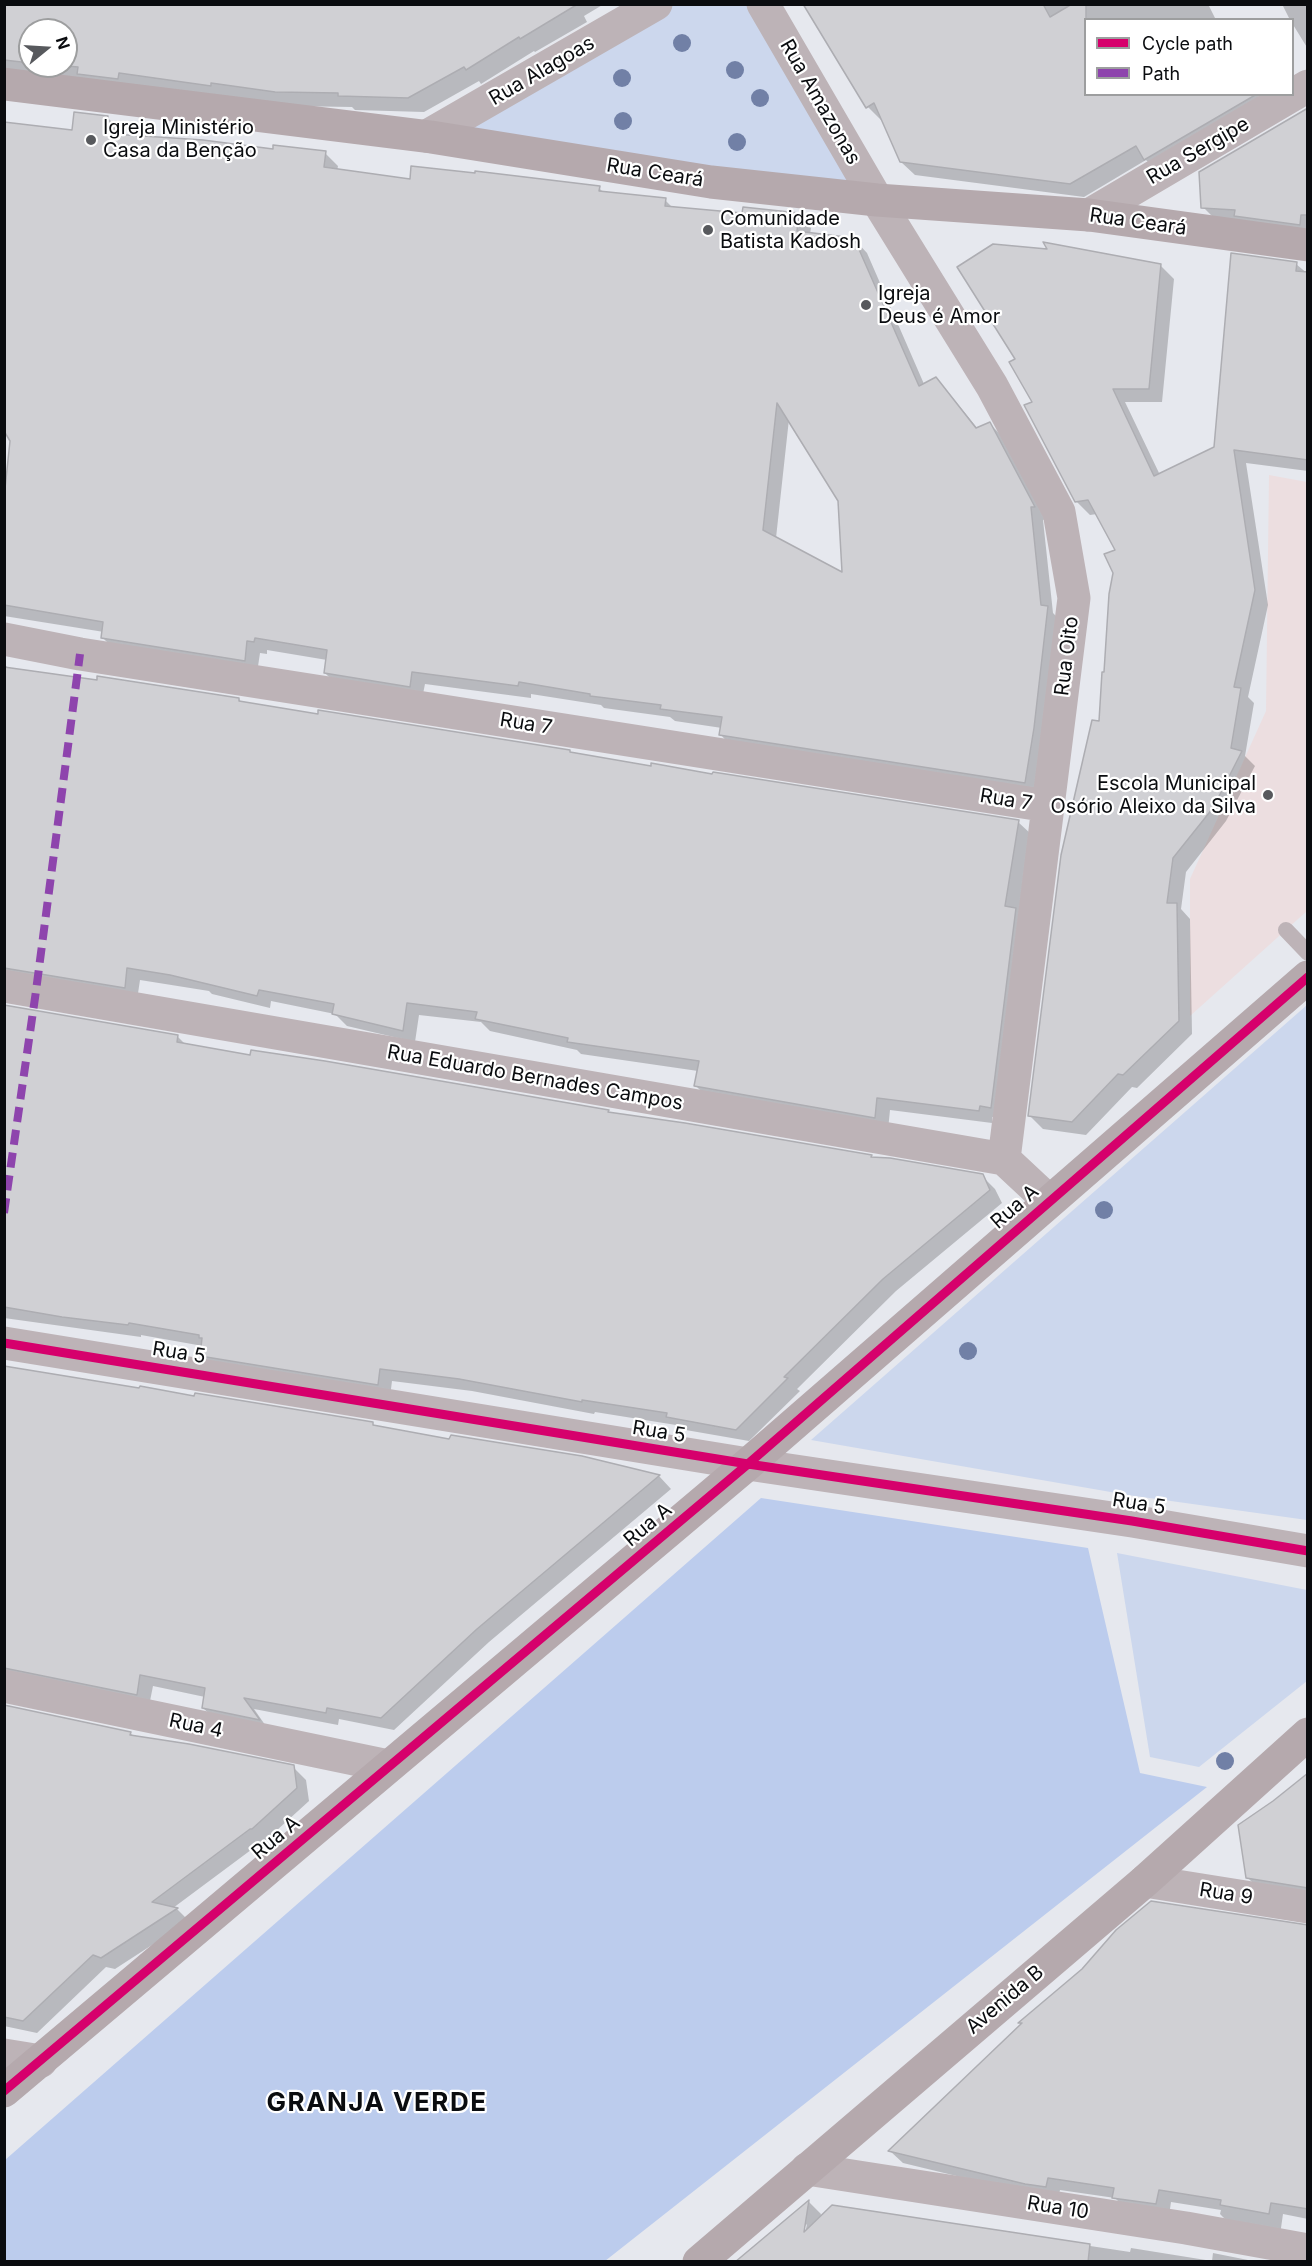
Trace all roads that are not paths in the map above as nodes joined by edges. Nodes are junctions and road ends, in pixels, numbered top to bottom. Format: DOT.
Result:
graph roads {
  1 [pos="656,4"];
  2 [pos="763,4"];
  3 [pos="4,84"];
  4 [pos="1308,87"];
  5 [pos="1294,95"];
  6 [pos="1293,96"];
  7 [pos="427,136"];
  8 [pos="877,200"];
  9 [pos="1089,215"];
  10 [pos="1308,245"];
  11 [pos="4,639"];
  12 [pos="1047,806"];
  13 [pos="1286,930"];
  14 [pos="1308,952"];
  15 [pos="1308,977"];
  16 [pos="4,986"];
  17 [pos="1004,1159"];
  18 [pos="1049,1201"];
  19 [pos="4,1343"];
  20 [pos="748,1464"];
  21 [pos="1308,1551"];
  22 [pos="4,1686"];
  23 [pos="1308,1734"];
  24 [pos="388,1766"];
  25 [pos="1145,1881"];
  26 [pos="1308,1907"];
  27 [pos="4,2055"];
  28 [pos="41,2061"];
  29 [pos="4,2091"];
  30 [pos="807,2169"];
  31 [pos="1308,2250"];
  32 [pos="699,2262"];
  1 -- 7 [label="street, Rua Alagoas"];
  2 -- 8 [label="street, Rua Amazonas"];
  3 -- 7 [label="street, Rua Ceará"];
  4 -- 5 [label="street, Rua Sergipe"];
  6 -- 9 [label="street, Rua Sergipe"];
  7 -- 8 [label="street, Rua Ceará"];
  8 -- 9 [label="street, Rua Ceará"];
  8 -- 12 [label="street, Rua Oito"];
  9 -- 10 [label="street, Rua Ceará"];
  11 -- 12 [label="street, Rua 7"];
  12 -- 17 [label="street, Rua Oito"];
  13 -- 14 [label="lane"];
  15 -- 18 [label="street, Rua A"];
  16 -- 17 [label="street, Rua Eduardo Bernades Campos"];
  17 -- 18 [label="street"];
  18 -- 20 [label="street, Rua A"];
  19 -- 20 [label="street, Rua 5"];
  20 -- 21 [label="street, Rua 5"];
  20 -- 24 [label="street, Rua A"];
  22 -- 24 [label="street, Rua 4"];
  23 -- 25 [label="street, Avenida B"];
  24 -- 28 [label="street, Rua A"];
  25 -- 26 [label="street, Rua 9"];
  25 -- 30 [label="street, Avenida B"];
  27 -- 28 [label="street"];
  28 -- 29 [label="street, Rua A"];
  30 -- 31 [label="street, Rua 10"];
  30 -- 32 [label="street, Avenida B"];
}
